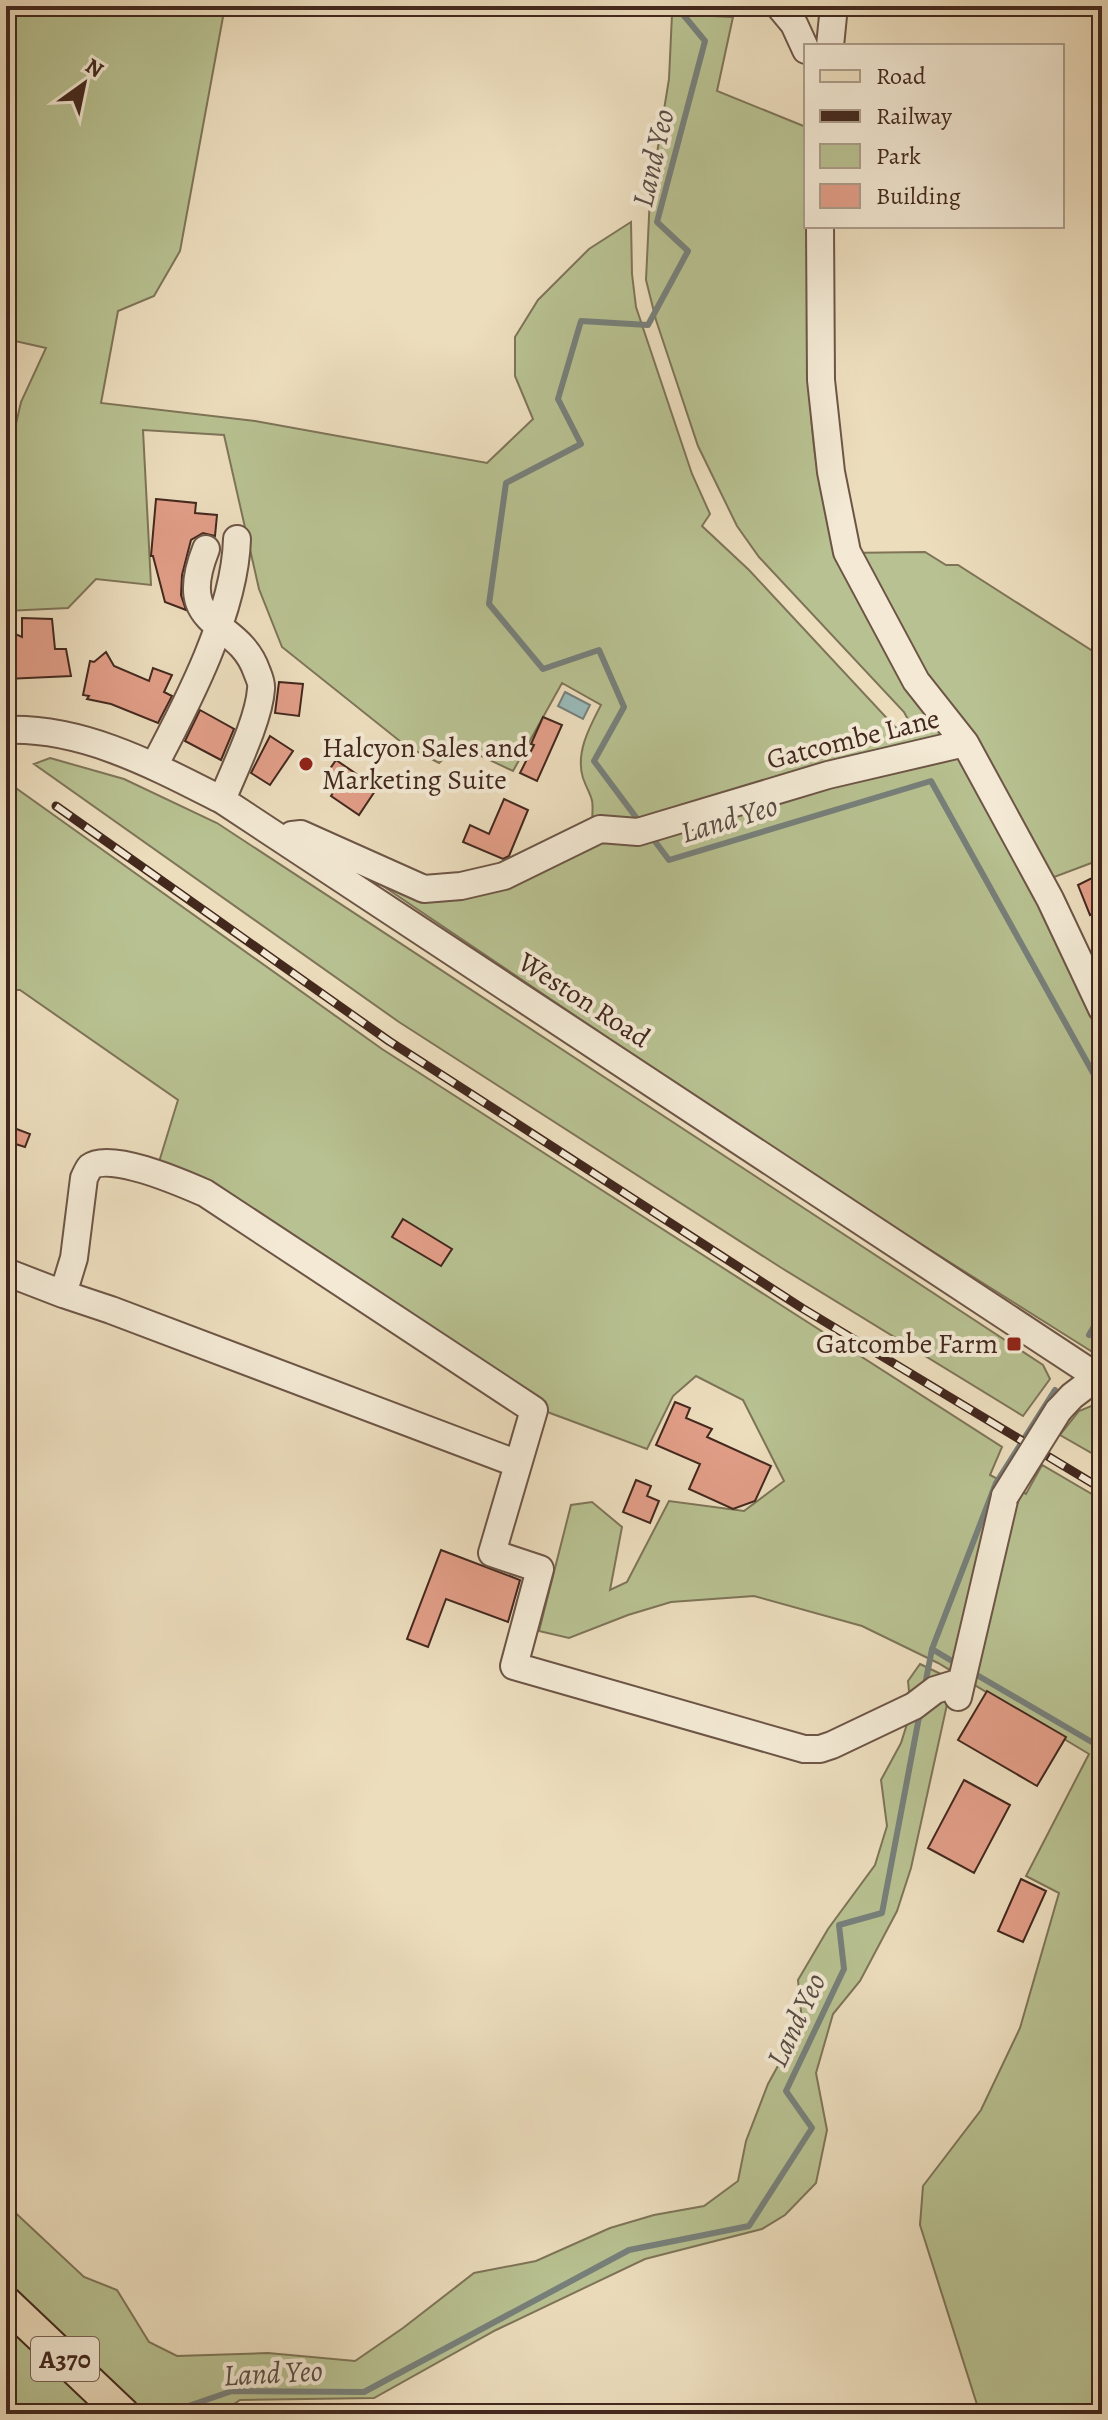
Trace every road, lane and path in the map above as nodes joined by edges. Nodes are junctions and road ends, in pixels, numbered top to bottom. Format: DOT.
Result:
graph roads {
  1 [pos="779,6"];
  2 [pos="834,6"];
  3 [pos="830,44"];
  4 [pos="804,46"];
  5 [pos="820,228"];
  6 [pos="237,539"];
  7 [pos="206,549"];
  8 [pos="217,627"];
  9 [pos="6,730"];
  10 [pos="965,743"];
  11 [pos="154,766"];
  12 [pos="222,800"];
  13 [pos="281,837"];
  14 [pos="1102,1009"];
  15 [pos="6,1272"];
  16 [pos="63,1294"];
  17 [pos="1100,1379"];
  18 [pos="518,1464"];
  19 [pos="6,2303"];
  20 [pos="123,2414"];
  1 -- 4 [label="street"];
  2 -- 3 [label="street"];
  5 -- 10 [label="street"];
  6 -- 8 [label="street"];
  7 -- 8 [label="street"];
  8 -- 11 [label="street"];
  8 -- 12 [label="street"];
  9 -- 11 [label="street, Weston Road"];
  10 -- 13 [label="street, Gatcombe Lane"];
  10 -- 14 [label="street, Gatcombe Lane"];
  11 -- 12 [label="street, Weston Road"];
  12 -- 13 [label="street, Weston Road"];
  13 -- 17 [label="street, Weston Road"];
  15 -- 16 [label="street"];
  16 -- 18 [label="street"];
  16 -- 18 [label="street"];
  17 -- 18 [label="street, bridge"];
  19 -- 20 [label="main road, A370"];
}
